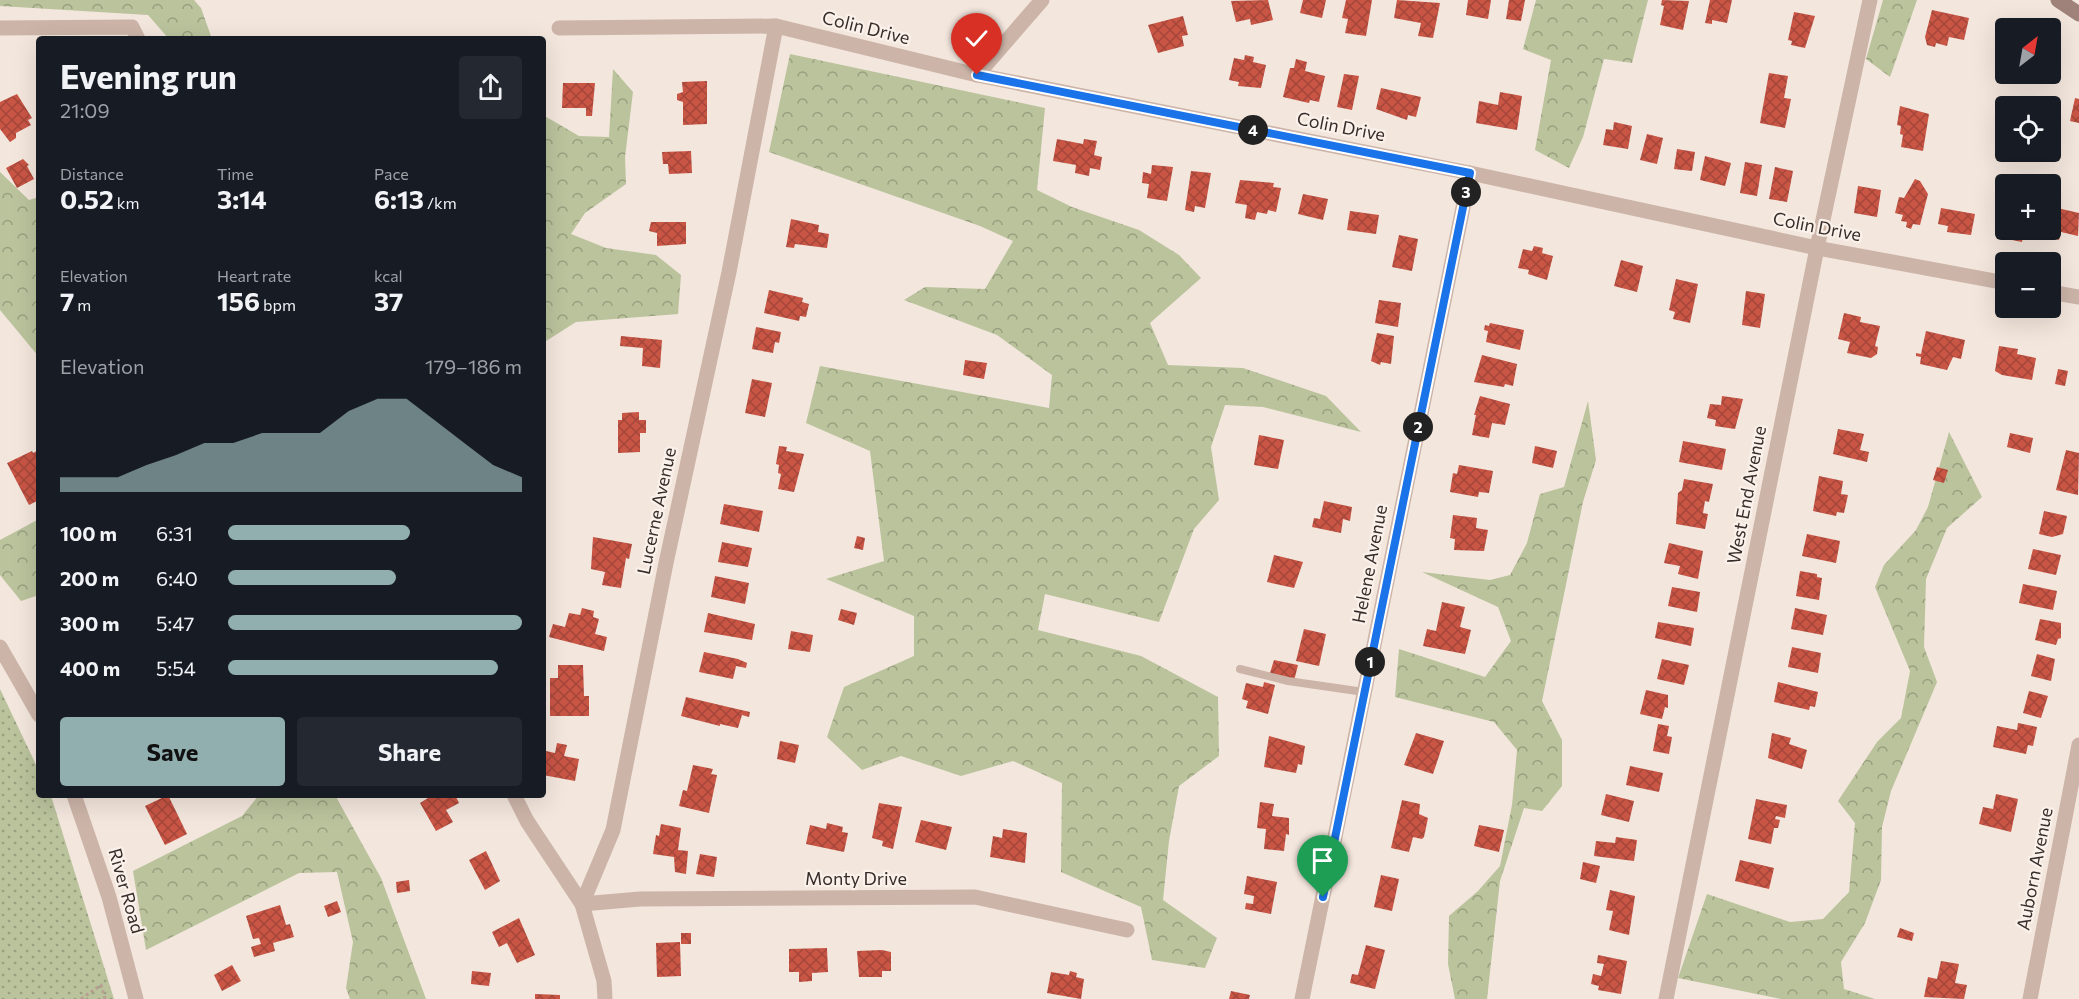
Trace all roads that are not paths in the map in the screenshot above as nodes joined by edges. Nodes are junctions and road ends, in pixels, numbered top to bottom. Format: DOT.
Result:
graph roads {
  1 [pos="1042,0"];
  2 [pos="1870,0"];
  3 [pos="2058,0"];
  4 [pos="2079,14"];
  5 [pos="776,26"];
  6 [pos="0,28"];
  7 [pos="559,28"];
  8 [pos="136,36"];
  9 [pos="977,75"];
  10 [pos="1470,173"];
  11 [pos="1817,248"];
  12 [pos="1995,281"];
  13 [pos="2061,294"];
  14 [pos="2079,297"];
  15 [pos="0,647"];
  16 [pos="1240,669"];
  17 [pos="1364,692"];
  18 [pos="36,710"];
  19 [pos="2079,746"];
  20 [pos="75,798"];
  21 [pos="516,798"];
  22 [pos="582,904"];
  23 [pos="1127,930"];
  24 [pos="136,999"];
  25 [pos="605,999"];
  26 [pos="1302,999"];
  27 [pos="1666,999"];
  28 [pos="2030,999"];
  1 -- 9 [label="street"];
  2 -- 11 [label="street, West End Avenue"];
  3 -- 4 [label="main road"];
  5 -- 7 [label="street, Colin Drive"];
  5 -- 9 [label="street, Colin Drive"];
  5 -- 22 [label="street, Lucerne Avenue"];
  6 -- 8 [label="street"];
  9 -- 10 [label="street, Colin Drive"];
  10 -- 11 [label="street, Colin Drive"];
  10 -- 17 [label="street, Helene Avenue"];
  11 -- 12 [label="street, Colin Drive"];
  11 -- 27 [label="street, West End Avenue"];
  13 -- 14 [label="street"];
  15 -- 18 [label="street"];
  16 -- 17 [label="lane"];
  17 -- 26 [label="street, Helene Avenue"];
  19 -- 28 [label="street, Auborn Avenue"];
  20 -- 24 [label="street, River Road"];
  21 -- 22 [label="street"];
  22 -- 23 [label="street, Monty Drive"];
  22 -- 25 [label="street"];
}
